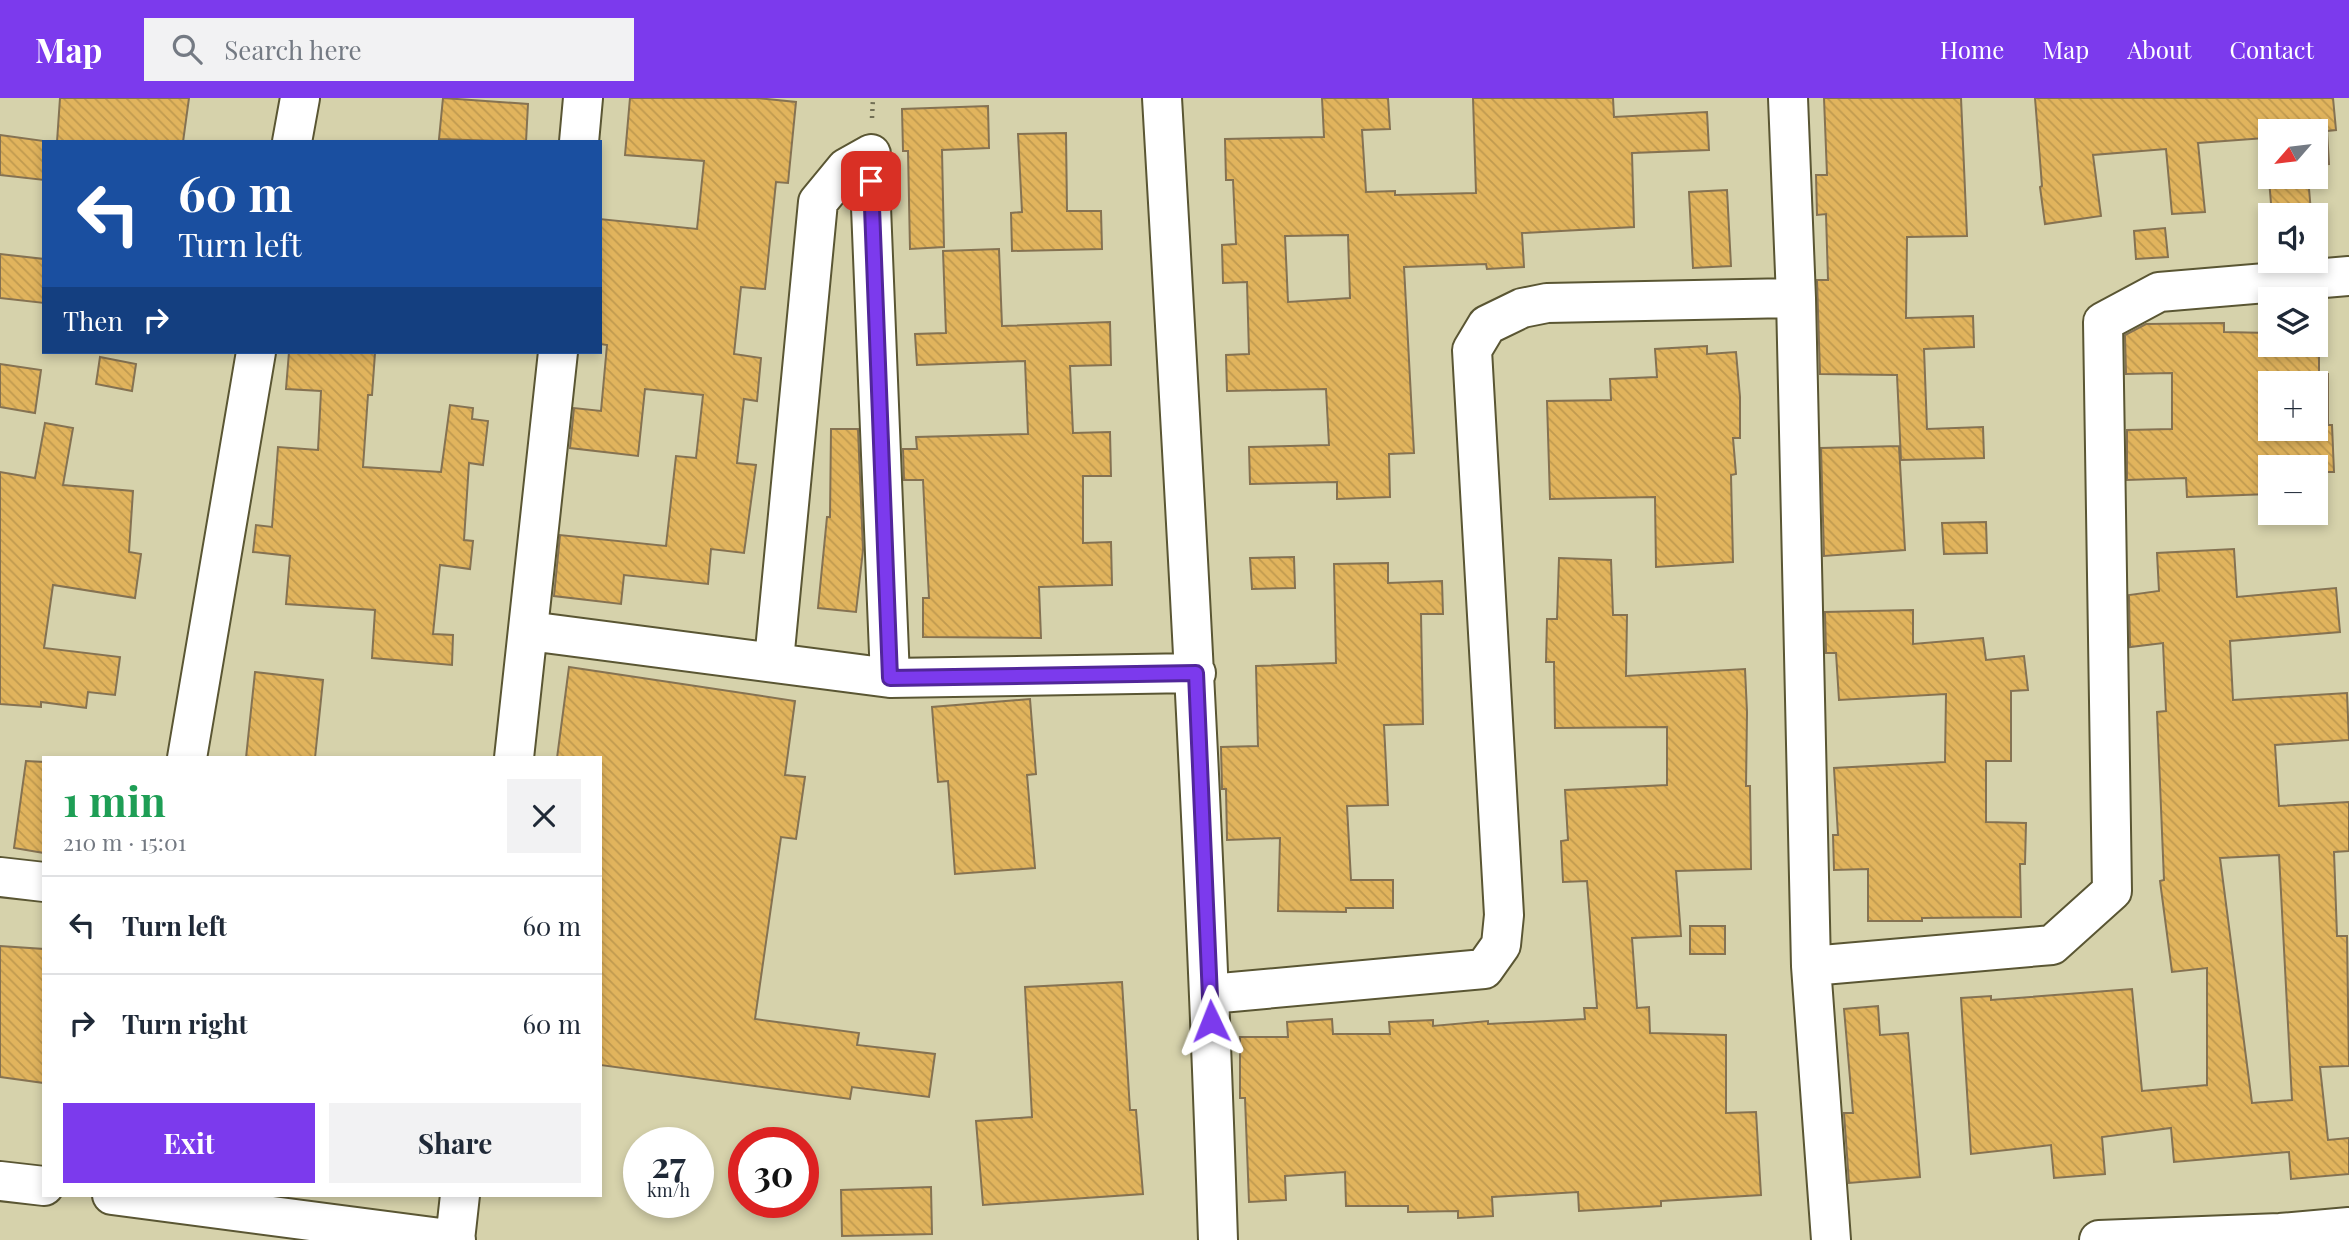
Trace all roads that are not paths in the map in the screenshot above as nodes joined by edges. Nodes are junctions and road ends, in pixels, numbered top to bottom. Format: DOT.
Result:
graph roads {
  1 [pos="300,98"];
  2 [pos="583,98"];
  3 [pos="1162,98"];
  4 [pos="1788,98"];
  5 [pos="292,140"];
  6 [pos="579,140"];
  7 [pos="2349,276"];
  8 [pos="1796,298"];
  9 [pos="256,354"];
  10 [pos="558,354"];
  11 [pos="529,631"];
  12 [pos="774,661"];
  13 [pos="1196,673"];
  14 [pos="890,678"];
  15 [pos="187,756"];
  16 [pos="514,756"];
  17 [pos="0,877"];
  18 [pos="42,882"];
  19 [pos="1811,966"];
  20 [pos="1210,994"];
  21 [pos="0,1181"];
  22 [pos="42,1186"];
  23 [pos="127,1197"];
  24 [pos="460,1197"];
  25 [pos="2349,1227"];
  26 [pos="2280,1237"];
  27 [pos="455,1240"];
  28 [pos="1218,1240"];
  29 [pos="1831,1240"];
  30 [pos="2099,1240"];
  1 -- 5 [label="street"];
  2 -- 6 [label="street"];
  3 -- 13 [label="street"];
  4 -- 8 [label="street"];
  7 -- 19 [label="street"];
  8 -- 19 [label="street"];
  8 -- 20 [label="street"];
  9 -- 15 [label="street"];
  10 -- 11 [label="street"];
  11 -- 12 [label="street"];
  11 -- 16 [label="street"];
  12 -- 14 [label="street"];
  12 -- 14 [label="street"];
  13 -- 14 [label="street"];
  13 -- 20 [label="street"];
  17 -- 18 [label="street"];
  19 -- 29 [label="street"];
  20 -- 28 [label="street"];
  21 -- 22 [label="street"];
  23 -- 27 [label="street"];
  24 -- 27 [label="street"];
  25 -- 26 [label="street"];
  26 -- 30 [label="street"];
}
